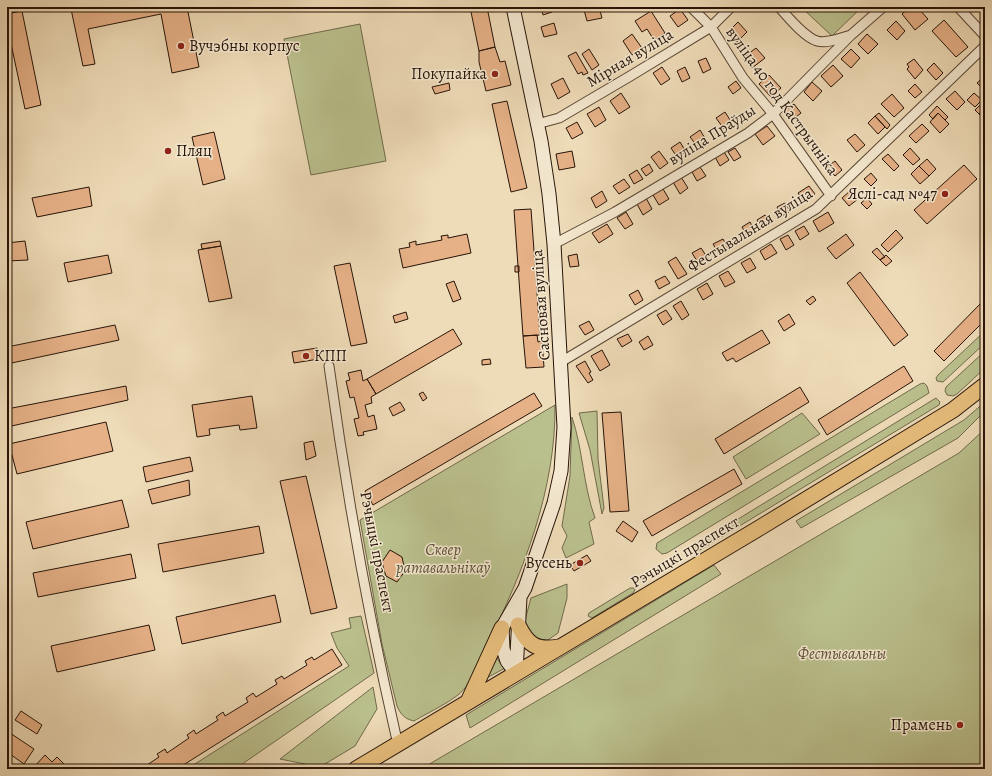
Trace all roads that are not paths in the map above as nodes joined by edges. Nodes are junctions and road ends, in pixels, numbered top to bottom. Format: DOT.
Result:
graph roads {
  1 [pos="513,7"];
  2 [pos="691,7"];
  3 [pos="731,7"];
  4 [pos="779,7"];
  5 [pos="883,7"];
  6 [pos="958,7"];
  7 [pos="711,27"];
  8 [pos="851,35"];
  9 [pos="985,36"];
  10 [pos="985,46"];
  11 [pos="773,114"];
  12 [pos="537,124"];
  13 [pos="831,196"];
  14 [pos="554,244"];
  15 [pos="561,362"];
  16 [pos="330,366"];
  17 [pos="985,385"];
  18 [pos="520,598"];
  19 [pos="518,625"];
  20 [pos="502,628"];
  21 [pos="562,647"];
  22 [pos="516,673"];
  23 [pos="468,702"];
  24 [pos="400,744"];
  25 [pos="356,769"];
  1 -- 12 [label="main road, Сасновая вуліца"];
  2 -- 7 [label="street, вуліца 40 год Кастрычніка"];
  3 -- 7 [label="street, Мірная вуліца"];
  4 -- 8 [label="street"];
  5 -- 8 [label="street, вуліца Праўды"];
  6 -- 9 [label="street"];
  7 -- 11 [label="street, вуліца 40 год Кастрычніка"];
  7 -- 12 [label="street, Мірная вуліца"];
  8 -- 11 [label="street, вуліца Праўды"];
  10 -- 13 [label="street, Фестывальная вуліца"];
  11 -- 13 [label="street, вуліца 40 год Кастрычніка"];
  11 -- 14 [label="street, вуліца Праўды"];
  12 -- 14 [label="main road, Сасновая вуліца"];
  13 -- 15 [label="street, Фестывальная вуліца"];
  14 -- 15 [label="main road, Сасновая вуліца"];
  15 -- 18 [label="main road, Сасновая вуліца"];
  16 -- 24 [label="street, Рэчыцкі праспект"];
  17 -- 21 [label="main road, Рэчыцкі праспект"];
  18 -- 19 [label="main road, Сасновая вуліца"];
  18 -- 20 [label="main road, Сасновая вуліца"];
  19 -- 21 [label="main road"];
  19 -- 22 [label="main road, Сасновая вуліца"];
  20 -- 22 [label="main road"];
  20 -- 23 [label="main road"];
  21 -- 22 [label="main road, Рэчыцкі праспект"];
  22 -- 23 [label="main road, Рэчыцкі праспект"];
  23 -- 24 [label="main road, Рэчыцкі праспект"];
  24 -- 25 [label="main road, Рэчыцкі праспект"];
}
